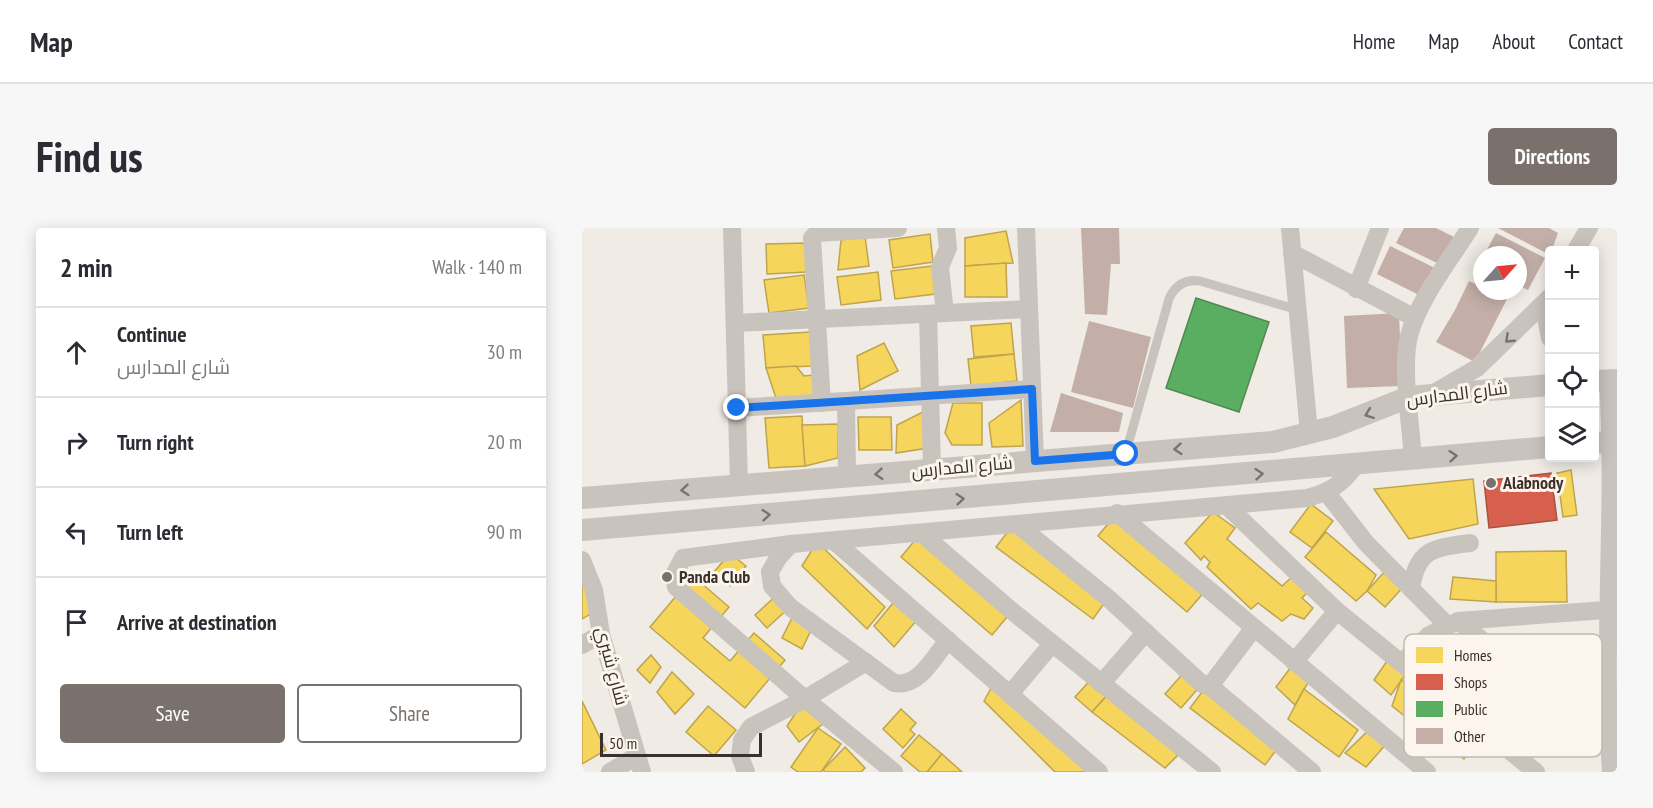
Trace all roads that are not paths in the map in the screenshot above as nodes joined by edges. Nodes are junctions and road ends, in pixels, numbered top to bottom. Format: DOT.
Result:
graph roads {
  1 [pos="732,228"];
  2 [pos="898,228"];
  3 [pos="946,228"];
  4 [pos="1026,228"];
  5 [pos="1290,228"];
  6 [pos="1380,228"];
  7 [pos="1470,228"];
  8 [pos="1292,253"];
  9 [pos="1356,289"];
  10 [pos="1547,300"];
  11 [pos="1029,309"];
  12 [pos="1298,310"];
  13 [pos="937,314"];
  14 [pos="1415,318"];
  15 [pos="816,320"];
  16 [pos="735,323"];
  17 [pos="1607,381"];
  18 [pos="1545,385"];
  19 [pos="1032,389"];
  20 [pos="1434,394"];
  21 [pos="930,396"];
  22 [pos="1409,397"];
  23 [pos="846,401"];
  24 [pos="822,403"];
  25 [pos="737,408"];
  26 [pos="1309,433"];
  27 [pos="1608,442"];
  28 [pos="1545,447"];
  29 [pos="1126,454"];
  30 [pos="1413,459"];
  31 [pos="1035,461"];
  32 [pos="1356,465"];
  33 [pos="932,469"];
  34 [pos="847,476"];
  35 [pos="740,485"];
  36 [pos="1327,493"];
  37 [pos="582,498"];
  38 [pos="1227,506"];
  39 [pos="1117,513"];
  40 [pos="1018,525"];
  41 [pos="582,530"];
  42 [pos="915,534"];
  43 [pos="834,541"];
  44 [pos="1470,543"];
  45 [pos="791,544"];
  46 [pos="582,560"];
  47 [pos="1411,589"];
  48 [pos="1606,610"];
  49 [pos="1337,611"];
  50 [pos="1452,623"];
  51 [pos="1253,629"];
  52 [pos="1146,632"];
  53 [pos="601,634"];
  54 [pos="1435,634"];
  55 [pos="1467,634"];
  56 [pos="948,640"];
  57 [pos="1052,644"];
  58 [pos="582,645"];
  59 [pos="1404,660"];
  60 [pos="866,662"];
  61 [pos="1294,662"];
  62 [pos="1402,663"];
  63 [pos="1101,684"];
  64 [pos="1210,686"];
  65 [pos="1010,694"];
  66 [pos="805,699"];
  67 [pos="1602,737"];
  68 [pos="1609,742"];
  69 [pos="1404,752"];
  70 [pos="1410,757"];
  71 [pos="1518,757"];
  72 [pos="640,764"];
  73 [pos="610,772"];
  74 [pos="746,772"];
  75 [pos="894,772"];
  76 [pos="1099,772"];
  77 [pos="1212,772"];
  78 [pos="1312,772"];
  79 [pos="1428,772"];
  80 [pos="1536,772"];
  81 [pos="1611,772"];
  1 -- 16 [label="street"];
  2 -- 15 [label="street"];
  3 -- 13 [label="street"];
  4 -- 11 [label="street"];
  5 -- 8 [label="street"];
  6 -- 9 [label="street"];
  7 -- 14 [label="street"];
  8 -- 9 [label="street"];
  8 -- 12 [label="street"];
  9 -- 14 [label="street"];
  10 -- 20 [label="street, one-way"];
  11 -- 13 [label="street"];
  11 -- 19 [label="street"];
  12 -- 26 [label="street"];
  12 -- 29 [label="lane"];
  13 -- 15 [label="street"];
  13 -- 21 [label="street"];
  14 -- 22 [label="street"];
  15 -- 16 [label="street"];
  15 -- 24 [label="street"];
  16 -- 25 [label="street"];
  17 -- 27 [label="street"];
  18 -- 20 [label="street, شارع المدارس"];
  19 -- 21 [label="street"];
  19 -- 31 [label="street"];
  20 -- 22 [label="street, شارع المدارس"];
  21 -- 23 [label="street"];
  21 -- 33 [label="street"];
  22 -- 26 [label="street, شارع المدارس, one-way"];
  22 -- 30 [label="street"];
  23 -- 24 [label="street"];
  23 -- 34 [label="street"];
  24 -- 25 [label="street"];
  25 -- 35 [label="street"];
  26 -- 29 [label="street, شارع المدارس, one-way"];
  27 -- 48 [label="street"];
  30 -- 28 [label="street, شارع المدارس, one-way"];
  29 -- 31 [label="street, شارع المدارس"];
  30 -- 32 [label="street, شارع المدارس"];
  31 -- 33 [label="street, شارع المدارس"];
  32 -- 36 [label="street"];
  41 -- 32 [label="street, شارع المدارس, one-way"];
  33 -- 34 [label="street, شارع المدارس, one-way"];
  34 -- 35 [label="street, شارع المدارس"];
  35 -- 37 [label="street, شارع المدارس, one-way"];
  36 -- 38 [label="street"];
  36 -- 47 [label="street"];
  38 -- 39 [label="street"];
  38 -- 49 [label="street"];
  39 -- 40 [label="street"];
  39 -- 51 [label="street"];
  40 -- 42 [label="street"];
  40 -- 52 [label="street"];
  42 -- 43 [label="street"];
  42 -- 57 [label="street"];
  43 -- 45 [label="street"];
  43 -- 56 [label="street"];
  44 -- 47 [label="street"];
  45 -- 60 [label="street"];
  45 -- 66 [label="street"];
  46 -- 53 [label="street, شارع شيري"];
  47 -- 50 [label="street"];
  48 -- 50 [label="street"];
  48 -- 68 [label="street"];
  49 -- 61 [label="street"];
  49 -- 62 [label="street"];
  50 -- 54 [label="street"];
  50 -- 55 [label="street"];
  51 -- 61 [label="street"];
  51 -- 64 [label="street"];
  52 -- 63 [label="street"];
  52 -- 64 [label="street"];
  53 -- 58 [label="street"];
  53 -- 72 [label="street, شارع شيري"];
  56 -- 60 [label="street"];
  56 -- 65 [label="street"];
  57 -- 63 [label="street"];
  57 -- 65 [label="street"];
  59 -- 62 [label="street"];
  60 -- 66 [label="street"];
  61 -- 69 [label="street"];
  63 -- 77 [label="street"];
  64 -- 78 [label="street"];
  65 -- 76 [label="street"];
  66 -- 74 [label="street"];
  66 -- 75 [label="street"];
  67 -- 68 [label="street"];
  68 -- 81 [label="street"];
  70 -- 79 [label="street"];
  71 -- 80 [label="street"];
  72 -- 73 [label="street"];
}
